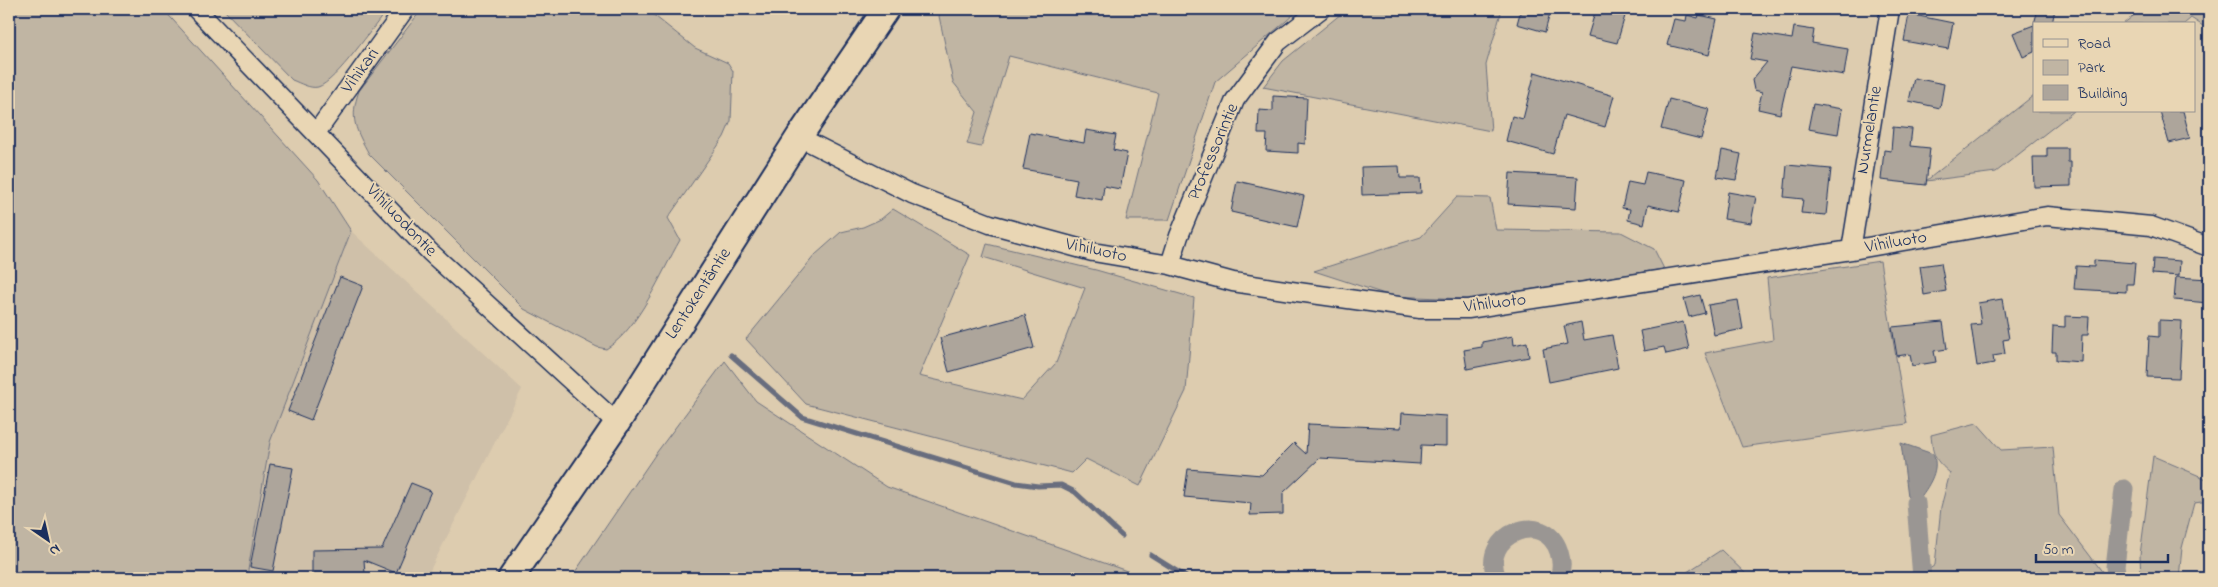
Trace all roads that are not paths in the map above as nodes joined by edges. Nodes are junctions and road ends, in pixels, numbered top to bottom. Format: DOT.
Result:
graph roads {
  1 [pos="196,9"];
  2 [pos="406,9"];
  3 [pos="886,9"];
  4 [pos="1321,9"];
  5 [pos="1890,9"];
  6 [pos="316,133"];
  7 [pos="799,137"];
  8 [pos="2209,247"];
  9 [pos="1851,250"];
  10 [pos="1170,266"];
  11 [pos="617,423"];
  12 [pos="511,578"];
  1 -- 6 [label="street, Vihiluodontie"];
  2 -- 6 [label="street, Vihikari"];
  3 -- 7 [label="main road, Lentokentäntie"];
  4 -- 10 [label="street, Professorintie"];
  5 -- 9 [label="street, Nurmelantie"];
  6 -- 11 [label="street, Vihiluodontie"];
  7 -- 10 [label="street, Vihiluoto"];
  7 -- 11 [label="main road, Lentokentäntie"];
  8 -- 9 [label="street, Vihiluoto"];
  9 -- 10 [label="street, Vihiluoto"];
  11 -- 12 [label="main road, Lentokentäntie"];
}
